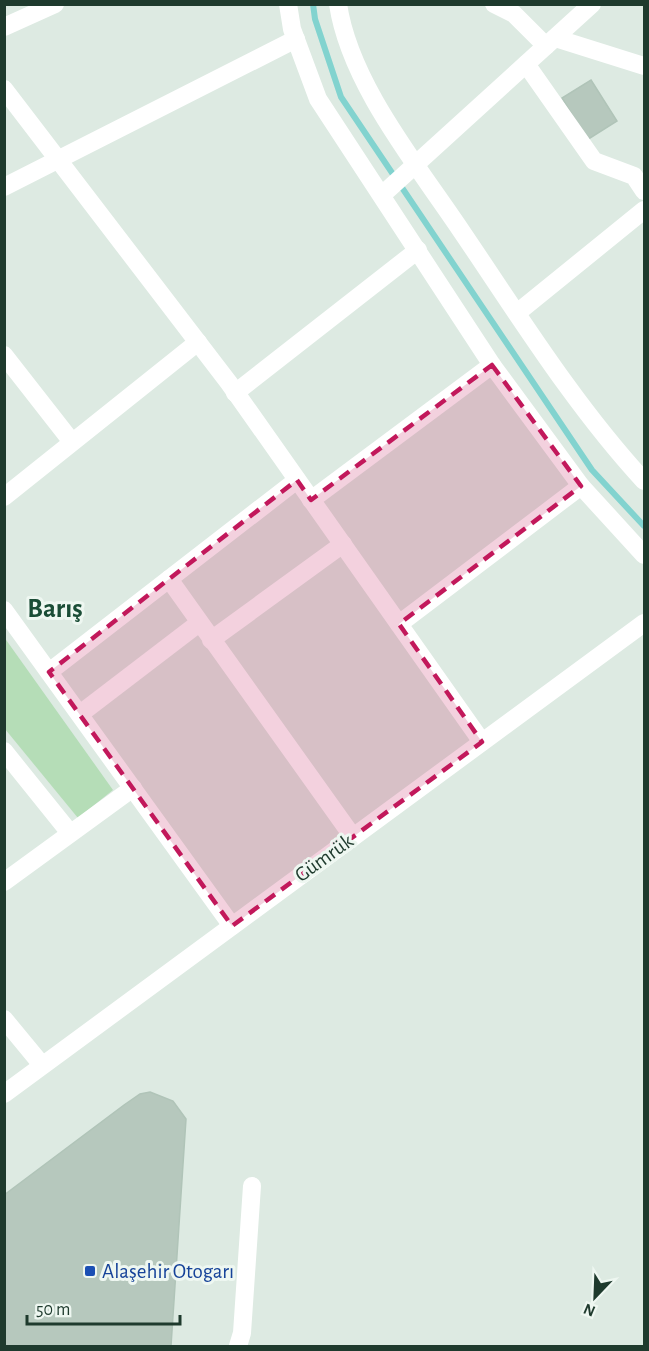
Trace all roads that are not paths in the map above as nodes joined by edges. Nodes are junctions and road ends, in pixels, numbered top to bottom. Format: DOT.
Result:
graph roads {
  1 [pos="55,4"];
  2 [pos="288,4"];
  3 [pos="338,4"];
  4 [pos="494,4"];
  5 [pos="591,4"];
  6 [pos="4,27"];
  7 [pos="296,39"];
  8 [pos="551,42"];
  9 [pos="526,64"];
  10 [pos="645,66"];
  11 [pos="4,89"];
  12 [pos="60,159"];
  13 [pos="641,178"];
  14 [pos="399,181"];
  15 [pos="4,187"];
  16 [pos="645,210"];
  17 [pos="418,250"];
  18 [pos="517,313"];
  19 [pos="198,342"];
  20 [pos="4,355"];
  21 [pos="492,365"];
  22 [pos="235,393"];
  23 [pos="72,442"];
  24 [pos="638,462"];
  25 [pos="297,480"];
  26 [pos="645,481"];
  27 [pos="581,486"];
  28 [pos="4,497"];
  29 [pos="311,500"];
  30 [pos="343,544"];
  31 [pos="645,555"];
  32 [pos="169,579"];
  33 [pos="4,610"];
  34 [pos="199,623"];
  35 [pos="645,623"];
  36 [pos="399,624"];
  37 [pos="211,640"];
  38 [pos="49,672"];
  39 [pos="80,714"];
  40 [pos="482,742"];
  41 [pos="4,751"];
  42 [pos="133,788"];
  43 [pos="70,833"];
  44 [pos="353,837"];
  45 [pos="4,882"];
  46 [pos="232,926"];
  47 [pos="4,1019"];
  48 [pos="42,1065"];
  49 [pos="4,1094"];
  50 [pos="252,1185"];
  51 [pos="238,1347"];
  1 -- 6 [label="street"];
  2 -- 7 [label="street"];
  3 -- 14 [label="street"];
  4 -- 8 [label="street"];
  5 -- 8 [label="street"];
  7 -- 12 [label="street"];
  7 -- 14 [label="street"];
  8 -- 9 [label="street"];
  8 -- 10 [label="street"];
  9 -- 13 [label="street"];
  9 -- 14 [label="street"];
  11 -- 12 [label="street"];
  12 -- 15 [label="street"];
  12 -- 19 [label="street"];
  14 -- 17 [label="street"];
  14 -- 18 [label="street"];
  16 -- 18 [label="street"];
  17 -- 21 [label="street"];
  17 -- 22 [label="street"];
  18 -- 24 [label="street"];
  19 -- 22 [label="street"];
  19 -- 23 [label="street"];
  20 -- 23 [label="street"];
  21 -- 27 [label="street"];
  21 -- 29 [label="street"];
  22 -- 25 [label="street"];
  23 -- 28 [label="street"];
  24 -- 26 [label="street"];
  25 -- 29 [label="street"];
  25 -- 32 [label="street"];
  27 -- 31 [label="street"];
  27 -- 36 [label="street"];
  29 -- 30 [label="street"];
  30 -- 36 [label="street"];
  30 -- 37 [label="street"];
  32 -- 34 [label="street"];
  32 -- 38 [label="street"];
  33 -- 38 [label="street"];
  34 -- 37 [label="street"];
  34 -- 39 [label="street"];
  35 -- 40 [label="street, Gümrük"];
  36 -- 40 [label="street"];
  37 -- 44 [label="street"];
  38 -- 39 [label="street"];
  39 -- 42 [label="street"];
  40 -- 44 [label="street, Gümrük"];
  41 -- 43 [label="street"];
  42 -- 43 [label="street"];
  42 -- 46 [label="street"];
  43 -- 45 [label="street"];
  44 -- 46 [label="street, Gümrük"];
  46 -- 48 [label="street, Gümrük"];
  47 -- 48 [label="street"];
  48 -- 49 [label="street, Gümrük"];
  50 -- 51 [label="street"];
}
